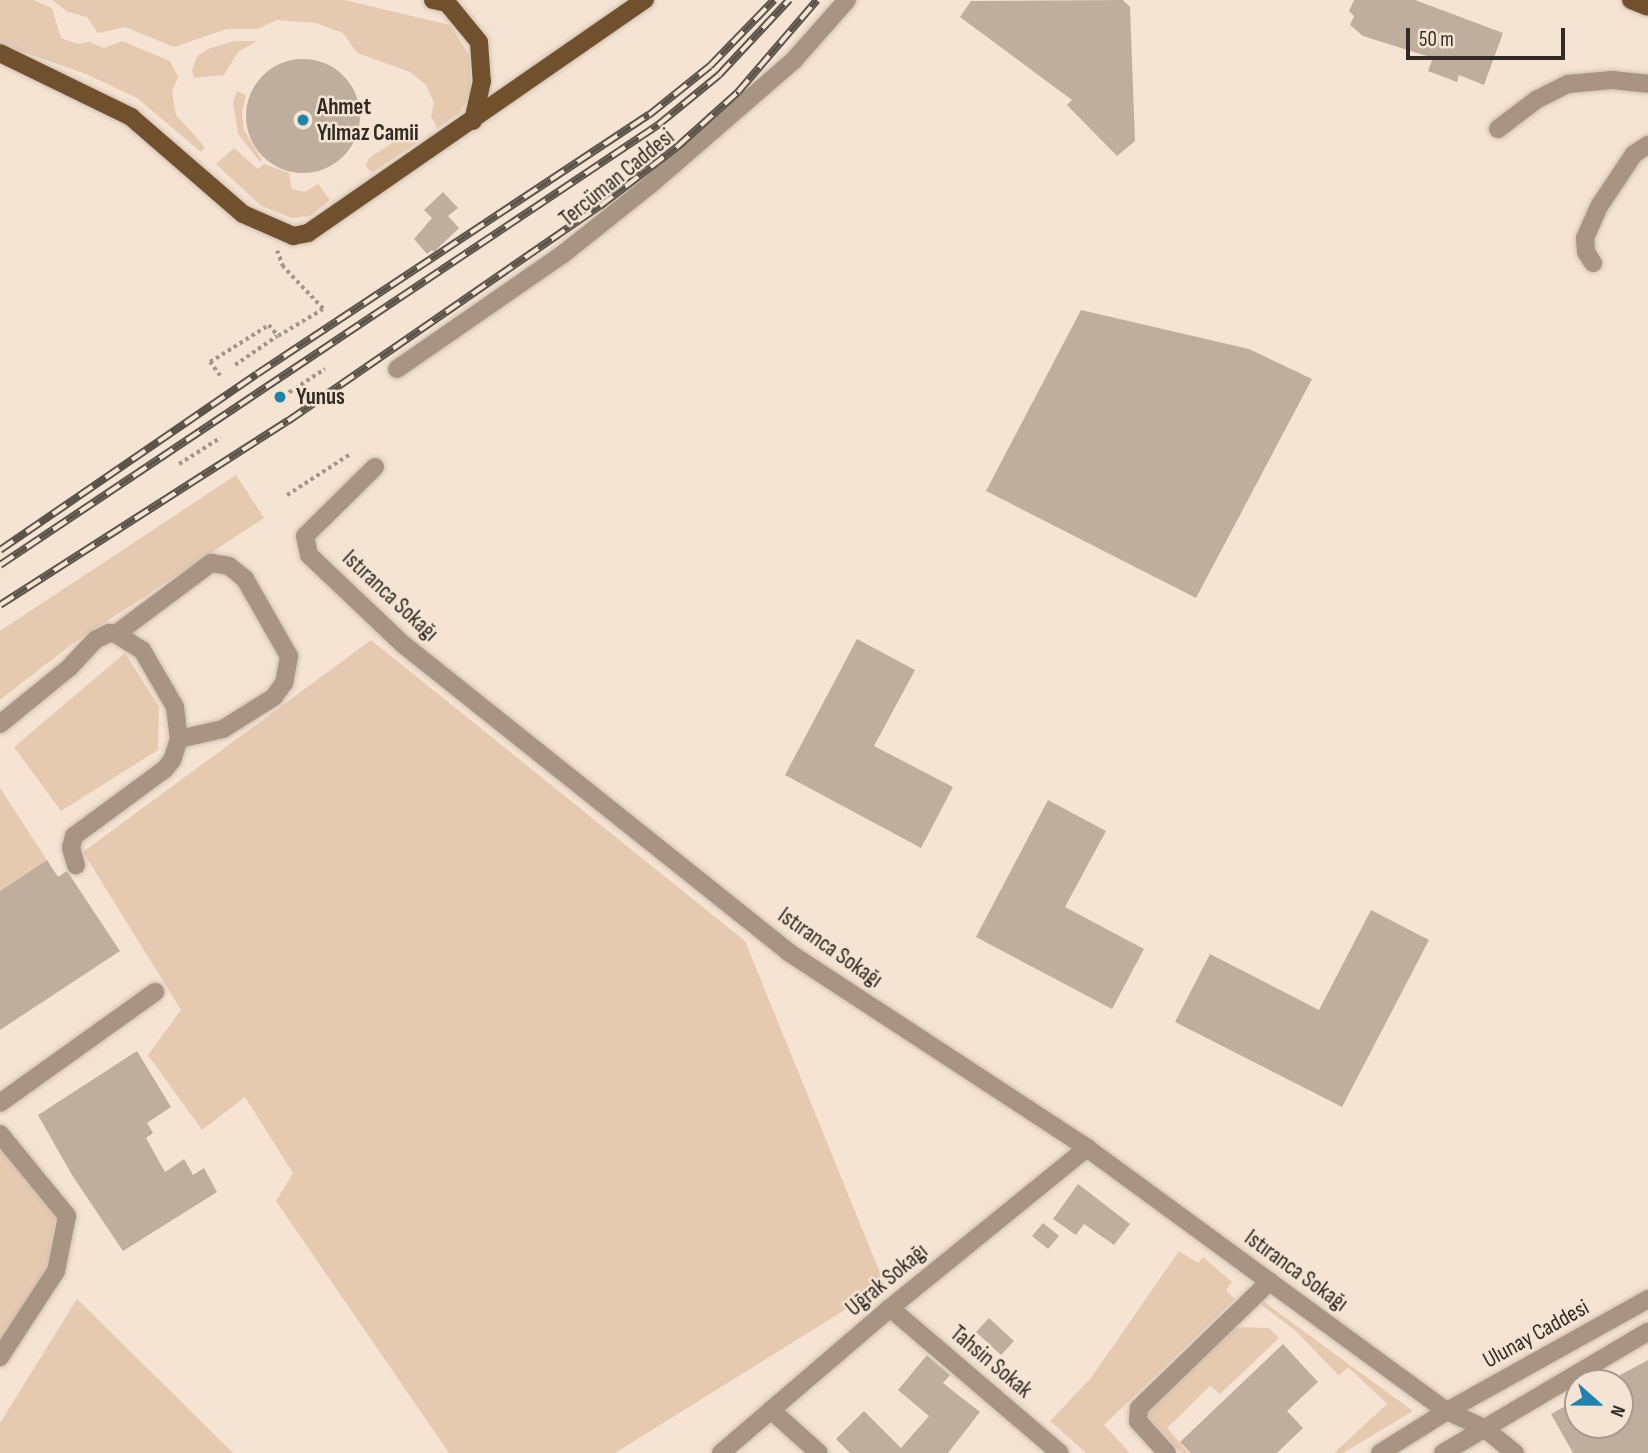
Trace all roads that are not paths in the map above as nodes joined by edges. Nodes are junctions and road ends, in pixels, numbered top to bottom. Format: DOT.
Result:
graph roads {
  1 [pos="433,0"];
  2 [pos="645,0"];
  3 [pos="848,0"];
  4 [pos="1631,0"];
  5 [pos="1648,6"];
  6 [pos="0,53"];
  7 [pos="1648,84"];
  8 [pos="472,121"];
  9 [pos="1498,129"];
  10 [pos="1648,145"];
  11 [pos="1593,263"];
  12 [pos="397,369"];
  13 [pos="375,467"];
  14 [pos="116,634"];
  15 [pos="0,724"];
  16 [pos="179,739"];
  17 [pos="76,865"];
  18 [pos="155,992"];
  19 [pos="0,1103"];
  20 [pos="0,1134"];
  21 [pos="1087,1148"];
  22 [pos="1270,1281"];
  23 [pos="1648,1299"];
  24 [pos="890,1308"];
  25 [pos="1648,1332"];
  26 [pos="0,1357"];
  27 [pos="771,1409"];
  28 [pos="1447,1411"];
  29 [pos="1484,1428"];
  30 [pos="721,1453"];
  31 [pos="819,1453"];
  32 [pos="1060,1453"];
  33 [pos="1167,1453"];
  34 [pos="1380,1453"];
  35 [pos="1443,1453"];
  36 [pos="1515,1453"];
  1 -- 8 [label="main road"];
  2 -- 8 [label="main road"];
  3 -- 12 [label="street, Tercüman Caddesi"];
  4 -- 5 [label="main road"];
  6 -- 8 [label="main road"];
  7 -- 9 [label="street"];
  10 -- 11 [label="street"];
  13 -- 21 [label="street, Istıranca Sokağı"];
  14 -- 15 [label="street"];
  14 -- 16 [label="street"];
  14 -- 16 [label="street"];
  16 -- 17 [label="street"];
  18 -- 19 [label="street"];
  20 -- 26 [label="street"];
  21 -- 22 [label="street, Istıranca Sokağı"];
  21 -- 24 [label="street, Uğrak Sokağı"];
  22 -- 28 [label="street, Istıranca Sokağı"];
  22 -- 33 [label="street"];
  23 -- 28 [label="street, Ulunay Caddesi"];
  24 -- 27 [label="street, Uğrak Sokağı"];
  24 -- 32 [label="street, Tahsin Sokak"];
  25 -- 29 [label="street"];
  27 -- 30 [label="street, Uğrak Sokağı"];
  27 -- 31 [label="street"];
  28 -- 29 [label="street"];
  28 -- 34 [label="street, Ulunay Caddesi"];
  29 -- 35 [label="street"];
  29 -- 36 [label="street"];
}
